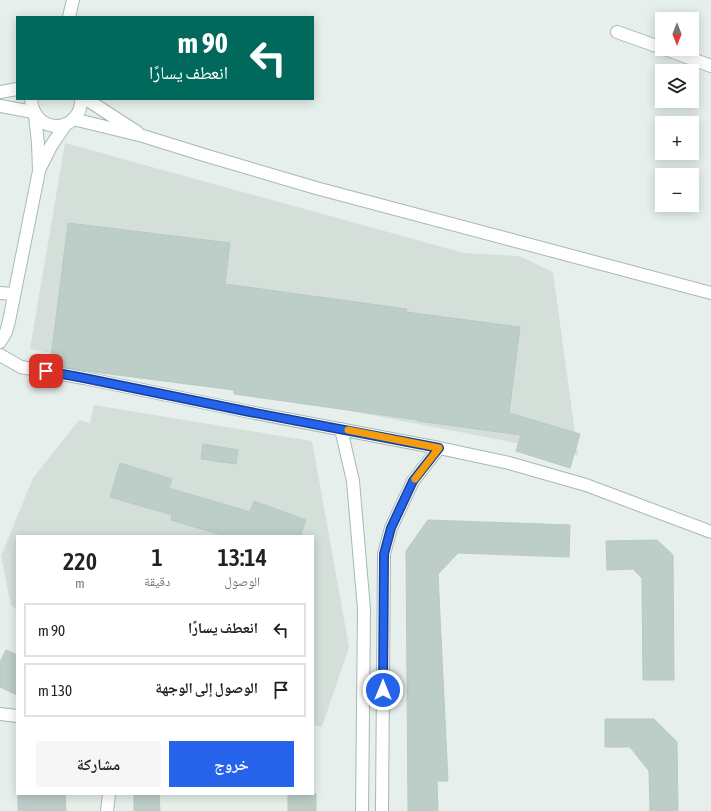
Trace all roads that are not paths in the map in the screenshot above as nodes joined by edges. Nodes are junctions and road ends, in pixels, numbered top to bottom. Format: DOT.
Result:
graph roads {
  1 [pos="73,0"];
  2 [pos="77,0"];
  3 [pos="69,16"];
  4 [pos="78,16"];
  5 [pos="617,32"];
  6 [pos="655,45"];
  7 [pos="684,56"];
  8 [pos="711,66"];
  9 [pos="16,89"];
  10 [pos="0,92"];
  11 [pos="31,100"];
  12 [pos="81,100"];
  13 [pos="88,100"];
  14 [pos="0,106"];
  15 [pos="34,114"];
  16 [pos="70,122"];
  17 [pos="142,136"];
  18 [pos="39,171"];
  19 [pos="711,293"];
  20 [pos="0,294"];
  21 [pos="14,294"];
  22 [pos="0,342"];
  23 [pos="0,355"];
  24 [pos="341,429"];
  25 [pos="439,448"];
  26 [pos="711,532"];
  27 [pos="0,714"];
  28 [pos="16,716"];
  29 [pos="109,795"];
  30 [pos="107,811"];
  31 [pos="362,811"];
  32 [pos="382,811"];
  1 -- 3 [label="street"];
  2 -- 4 [label="street"];
  5 -- 6 [label="street"];
  7 -- 8 [label="street"];
  9 -- 10 [label="street"];
  11 -- 15 [label="street"];
  12 -- 16 [label="street"];
  13 -- 17 [label="street"];
  14 -- 15 [label="street"];
  15 -- 16 [label="street"];
  15 -- 18 [label="street"];
  16 -- 17 [label="street"];
  16 -- 18 [label="street"];
  17 -- 19 [label="street"];
  18 -- 21 [label="street"];
  20 -- 21 [label="street"];
  21 -- 22 [label="street"];
  23 -- 24 [label="street"];
  24 -- 25 [label="street"];
  24 -- 31 [label="street"];
  25 -- 26 [label="street"];
  25 -- 32 [label="street"];
  27 -- 28 [label="street"];
  29 -- 30 [label="street"];
}
